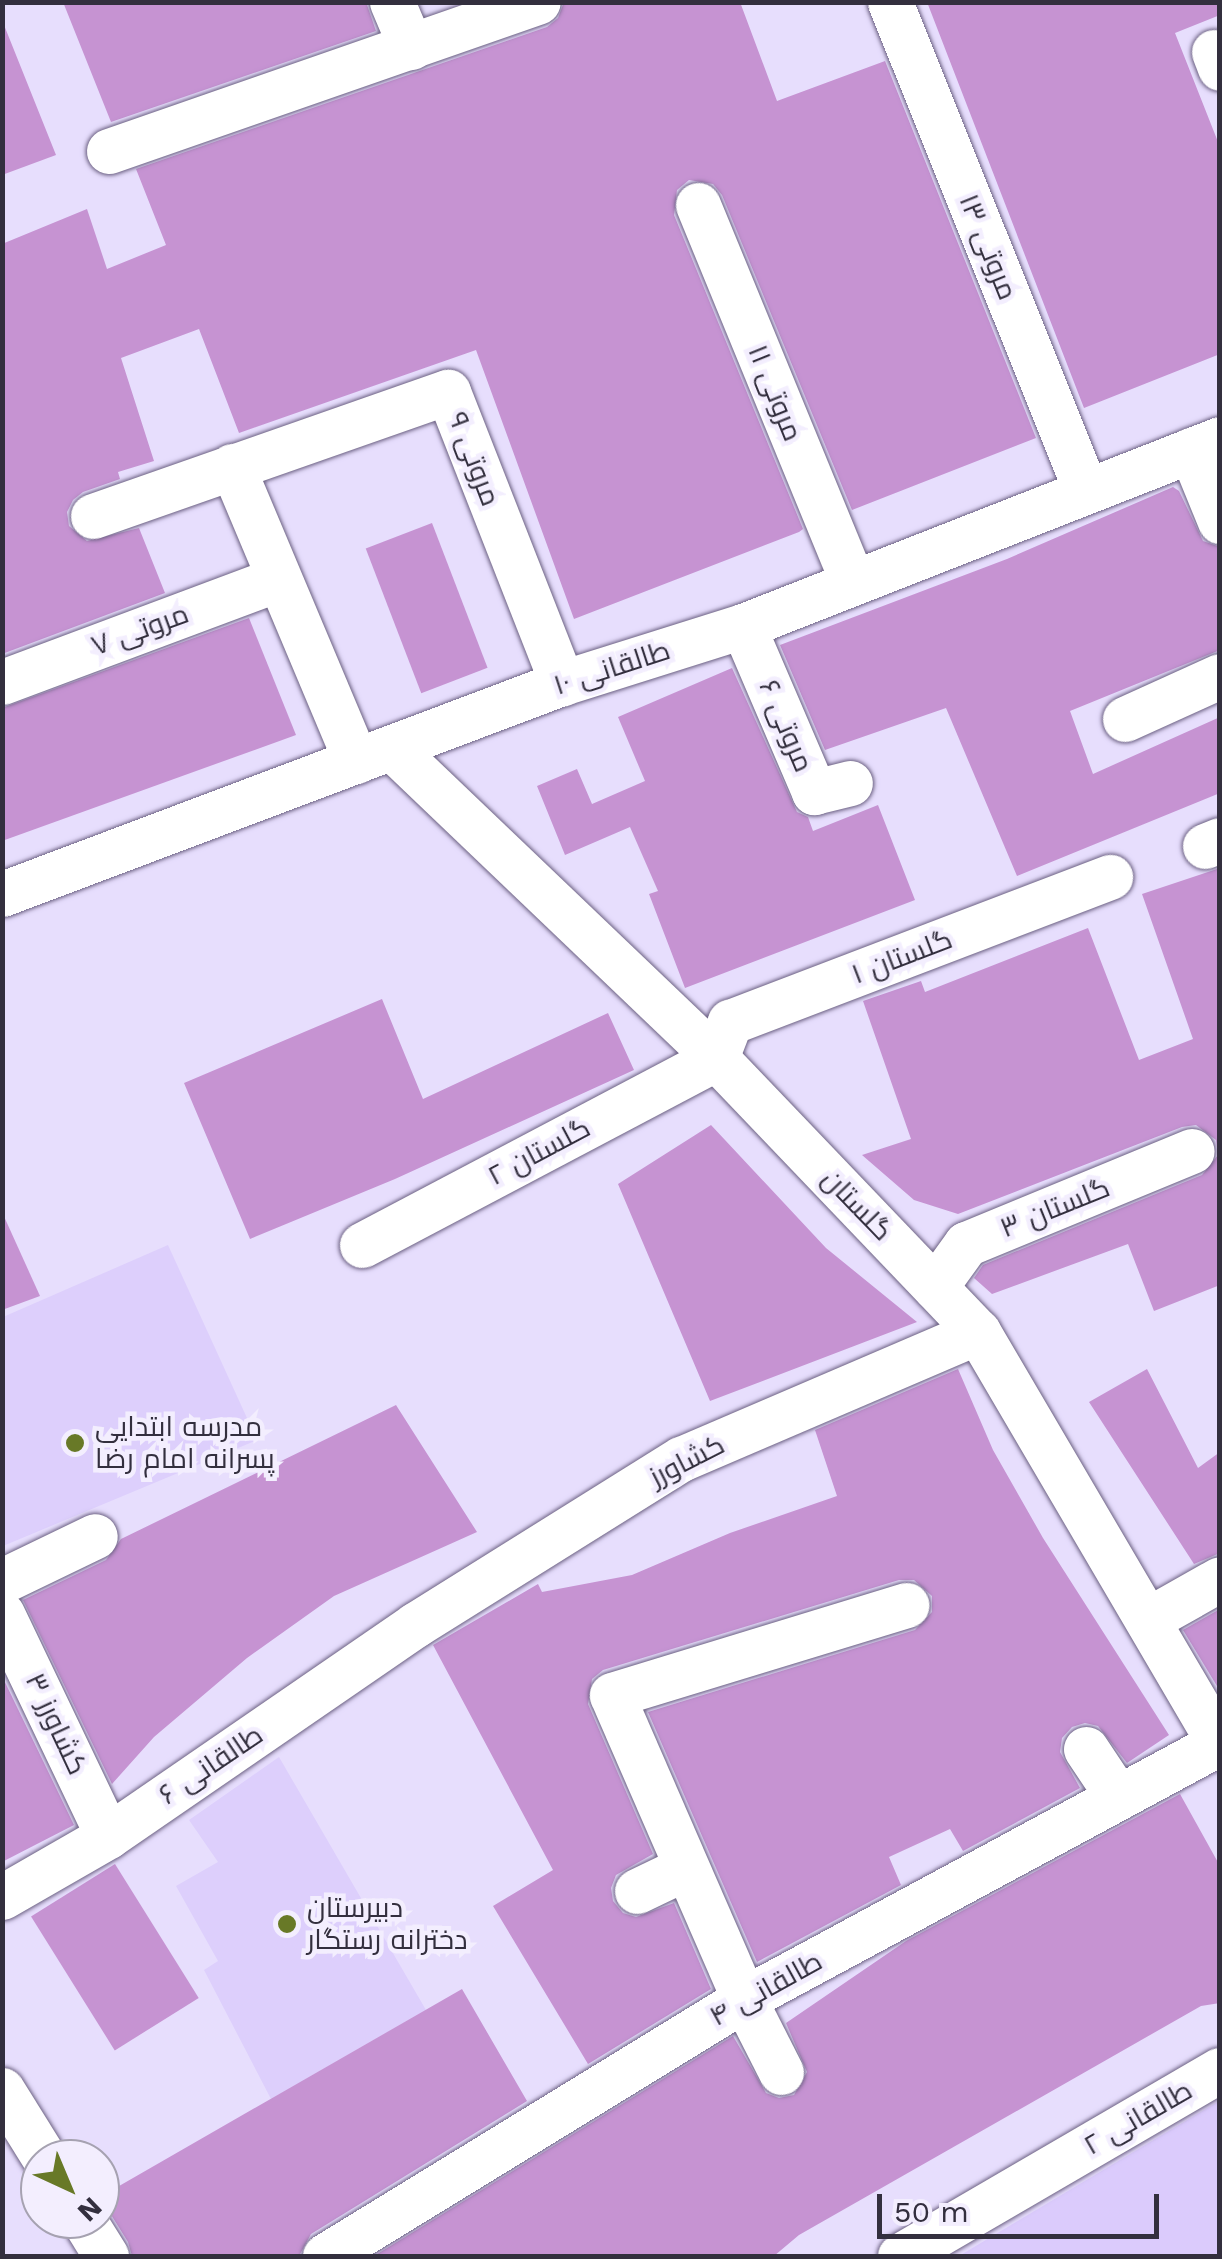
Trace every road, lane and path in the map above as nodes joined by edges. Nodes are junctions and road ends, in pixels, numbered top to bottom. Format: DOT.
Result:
graph roads {
  1 [pos="392,2"];
  2 [pos="538,2"];
  3 [pos="890,2"];
  4 [pos="412,48"];
  5 [pos="109,152"];
  6 [pos="698,205"];
  7 [pos="1205,444"];
  8 [pos="232,466"];
  9 [pos="1086,491"];
  10 [pos="93,516"];
  11 [pos="1220,521"];
  12 [pos="278,579"];
  13 [pos="852,582"];
  14 [pos="742,626"];
  15 [pos="1220,676"];
  16 [pos="2,682"];
  17 [pos="562,683"];
  18 [pos="1125,719"];
  19 [pos="374,754"];
  20 [pos="850,783"];
  21 [pos="1110,877"];
  22 [pos="2,894"];
  23 [pos="716,1058"];
  24 [pos="1192,1151"];
  25 [pos="362,1245"];
  26 [pos="936,1286"];
  27 [pos="978,1332"];
  28 [pos="95,1536"];
  29 [pos="1220,1579"];
  30 [pos="2,1580"];
  31 [pos="907,1605"];
  32 [pos="2,1614"];
  33 [pos="1149,1619"];
  34 [pos="415,1626"];
  35 [pos="1219,1743"];
  36 [pos="1086,1750"];
  37 [pos="1118,1797"];
  38 [pos="108,1836"];
  39 [pos="685,1868"];
  40 [pos="637,1891"];
  41 [pos="2,1896"];
  42 [pos="744,1999"];
  43 [pos="1220,2070"];
  44 [pos="782,2072"];
  45 [pos="2,2090"];
  46 [pos="33,2139"];
  47 [pos="325,2256"];
  48 [pos="900,2256"];
  1 -- 4 [label="street"];
  2 -- 4 [label="street"];
  3 -- 9 [label="street, مروتی ۱۳"];
  4 -- 5 [label="street"];
  6 -- 13 [label="street, مروتی ۱۱"];
  7 -- 9 [label="street, طالقانی ۱۰"];
  7 -- 11 [label="street"];
  8 -- 10 [label="street"];
  8 -- 12 [label="street"];
  8 -- 17 [label="street, مروتی ۹"];
  9 -- 13 [label="street, طالقانی ۱۰"];
  12 -- 16 [label="street, مروتی ۷"];
  12 -- 19 [label="street"];
  13 -- 14 [label="street, طالقانی ۱۰"];
  14 -- 17 [label="street, طالقانی ۱۰"];
  14 -- 20 [label="street, مروتی ۶"];
  15 -- 18 [label="street"];
  17 -- 19 [label="street, طالقانی ۱۰"];
  19 -- 22 [label="street, طالقانی ۱۰"];
  19 -- 23 [label="street, گلستان"];
  21 -- 23 [label="street, گلستان ۱"];
  23 -- 25 [label="street, گلستان ۲"];
  23 -- 26 [label="street, گلستان"];
  24 -- 26 [label="street, گلستان ۳"];
  26 -- 27 [label="street, گلستان"];
  27 -- 33 [label="street, گلستان"];
  27 -- 34 [label="street, کشاورز"];
  28 -- 30 [label="street"];
  29 -- 33 [label="street"];
  31 -- 39 [label="street"];
  32 -- 38 [label="street, کشاورز ۳"];
  33 -- 35 [label="street, گلستان"];
  34 -- 38 [label="street, طالقانی ۶"];
  35 -- 37 [label="street, طالقانی ۴"];
  36 -- 37 [label="street"];
  37 -- 42 [label="street, طالقانی ۴"];
  38 -- 41 [label="street, طالقانی ۶"];
  39 -- 40 [label="street"];
  39 -- 42 [label="street"];
  42 -- 44 [label="street"];
  42 -- 47 [label="street, طالقانی ۴"];
  43 -- 48 [label="street, طالقانی ۲"];
  45 -- 46 [label="street"];
}
